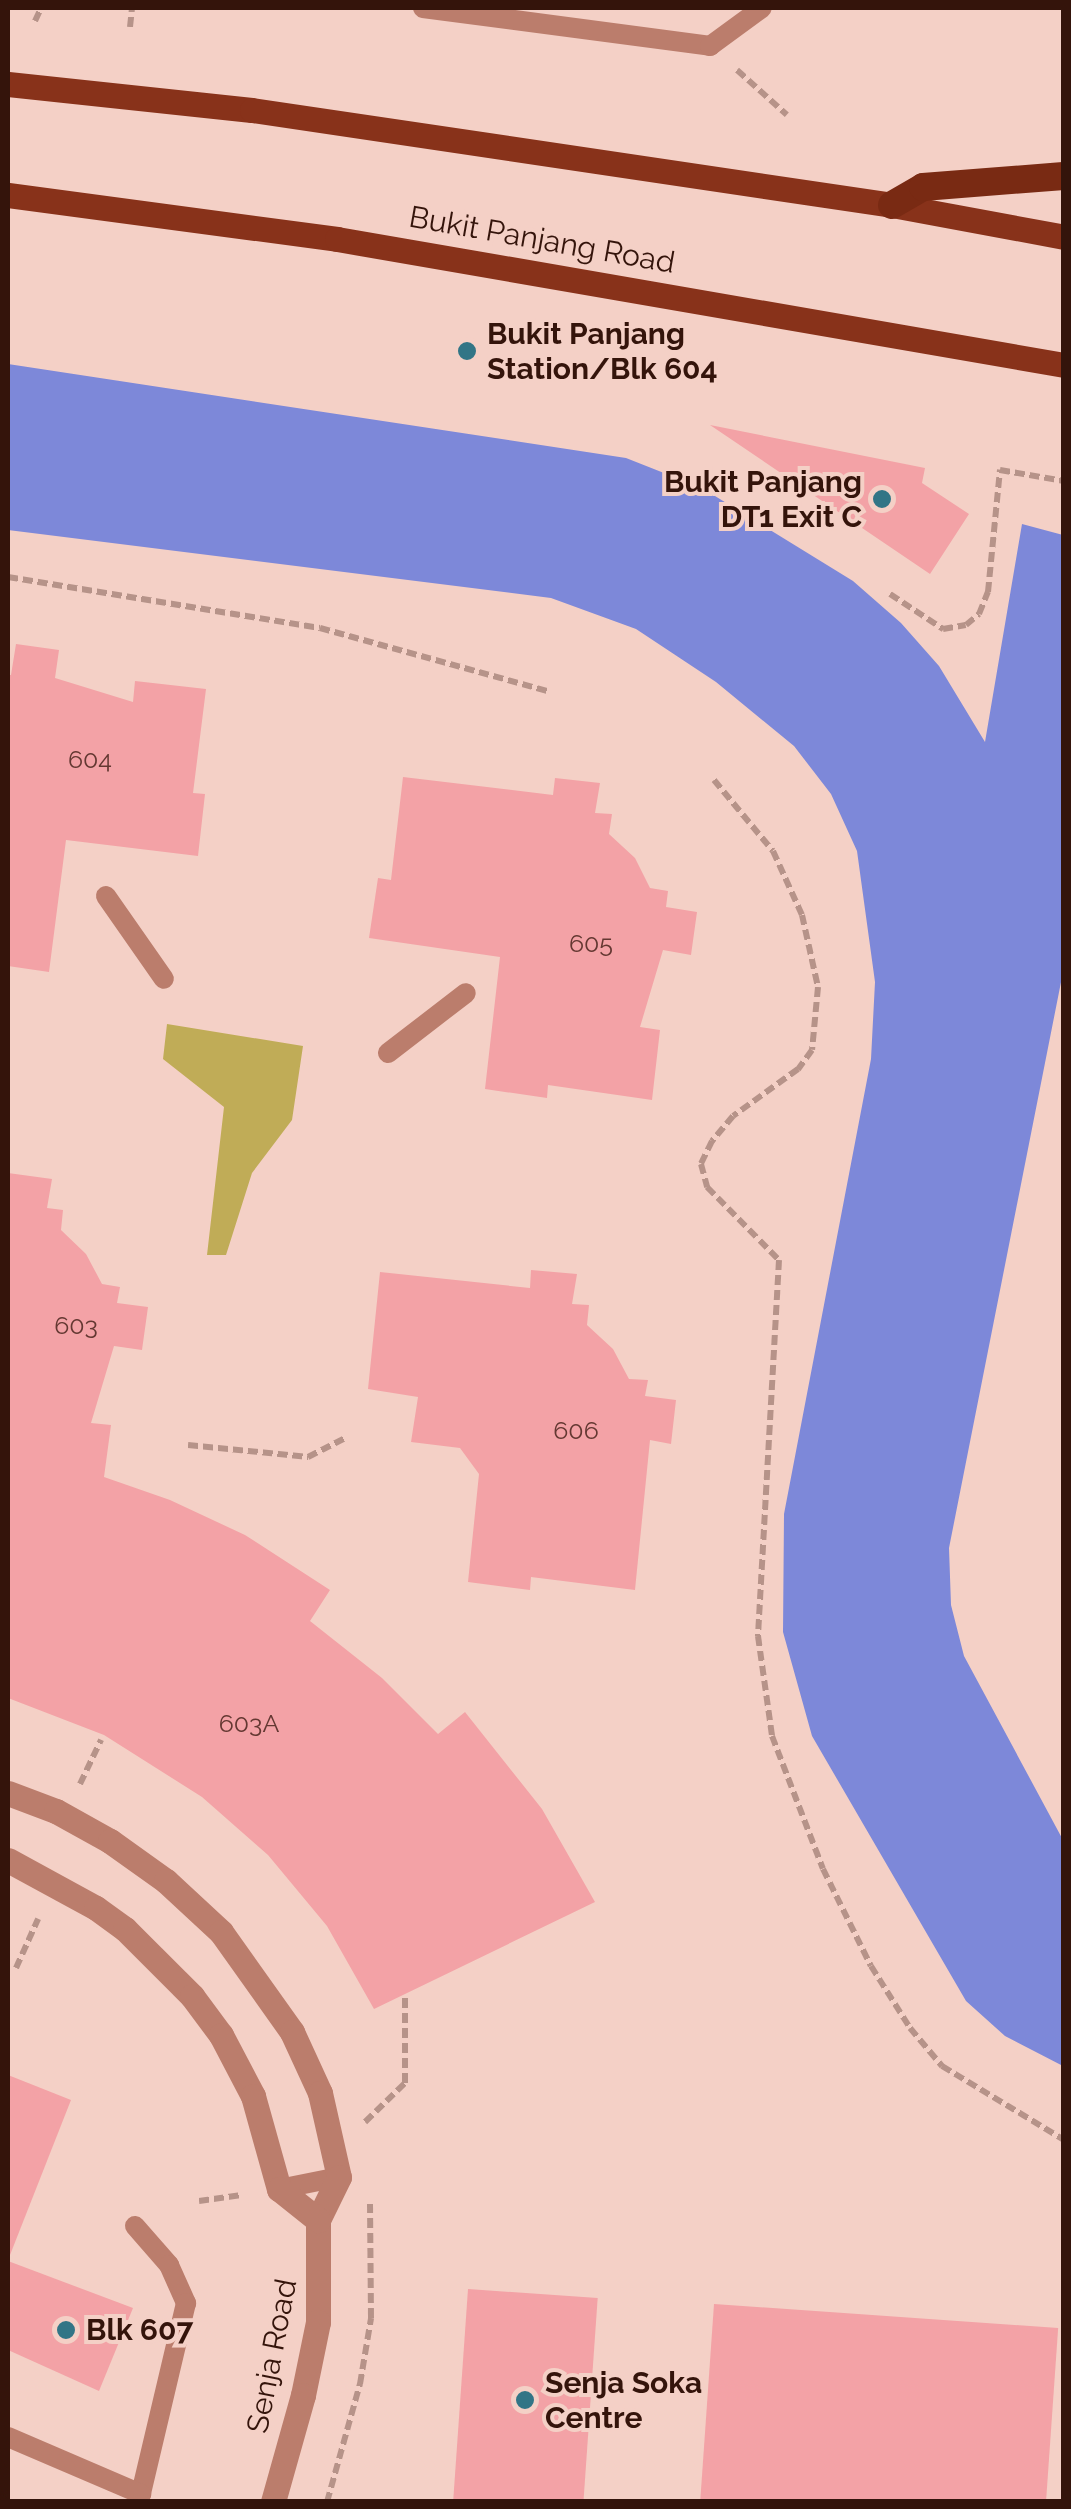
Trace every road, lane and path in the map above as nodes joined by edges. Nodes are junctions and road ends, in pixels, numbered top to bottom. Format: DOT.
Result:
graph roads {
  1 [pos="42,8"];
  2 [pos="132,8"];
  3 [pos="423,8"];
  4 [pos="762,8"];
  5 [pos="35,21"];
  6 [pos="130,28"];
  7 [pos="710,46"];
  8 [pos="8,84"];
  9 [pos="787,115"];
  10 [pos="1064,176"];
  11 [pos="8,195"];
  12 [pos="892,205"];
  13 [pos="1064,237"];
  14 [pos="1064,366"];
  15 [pos="1064,481"];
  16 [pos="8,578"];
  17 [pos="890,594"];
  18 [pos="550,692"];
  19 [pos="714,780"];
  20 [pos="106,896"];
  21 [pos="164,979"];
  22 [pos="466,993"];
  23 [pos="388,1053"];
  24 [pos="347,1437"];
  25 [pos="188,1445"];
  26 [pos="101,1740"];
  27 [pos="86,1771"];
  28 [pos="8,1792"];
  29 [pos="8,1860"];
  30 [pos="38,1918"];
  31 [pos="16,1968"];
  32 [pos="405,1995"];
  33 [pos="357,2130"];
  34 [pos="1064,2140"];
  35 [pos="339,2178"];
  36 [pos="280,2189"];
  37 [pos="238,2196"];
  38 [pos="199,2201"];
  39 [pos="318,2220"];
  40 [pos="135,2226"];
  41 [pos="8,2437"];
  42 [pos="140,2498"];
  43 [pos="273,2502"];
  1 -- 5 [label="path"];
  2 -- 6 [label="path"];
  3 -- 7 [label="lane"];
  4 -- 7 [label="lane"];
  7 -- 9 [label="path"];
  8 -- 12 [label="main road"];
  10 -- 12 [label="highway"];
  11 -- 14 [label="main road, Bukit Panjang Road"];
  12 -- 13 [label="main road"];
  15 -- 17 [label="path"];
  16 -- 18 [label="path"];
  19 -- 34 [label="path"];
  20 -- 21 [label="lane"];
  22 -- 23 [label="lane"];
  24 -- 25 [label="path"];
  26 -- 27 [label="path"];
  28 -- 35 [label="street"];
  29 -- 36 [label="street"];
  30 -- 31 [label="path"];
  32 -- 33 [label="path"];
  35 -- 36 [label="lane"];
  35 -- 39 [label="street, Senja Road"];
  36 -- 39 [label="street"];
  37 -- 38 [label="path"];
  39 -- 43 [label="street, Senja Road"];
  40 -- 42 [label="lane"];
  41 -- 42 [label="lane"];
}
